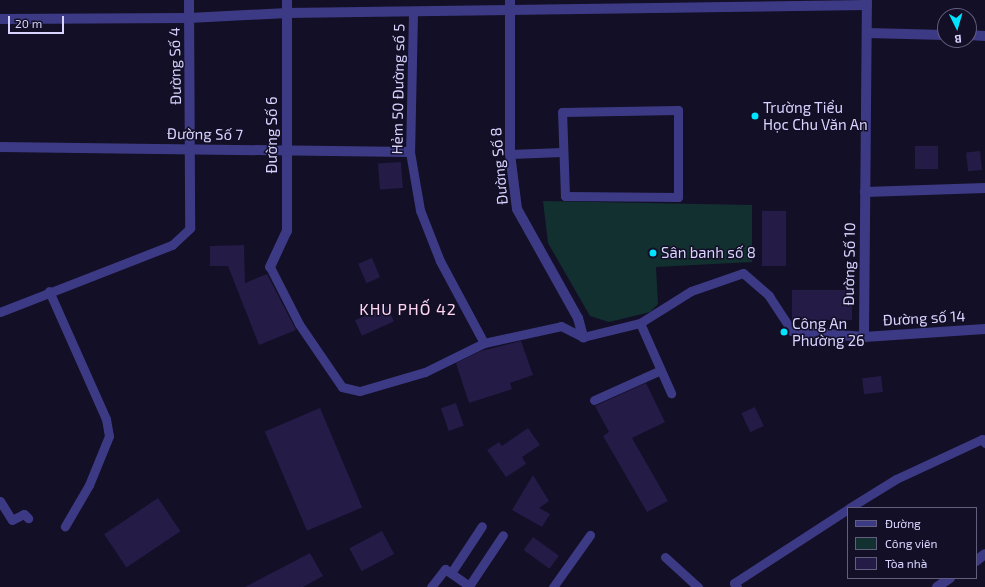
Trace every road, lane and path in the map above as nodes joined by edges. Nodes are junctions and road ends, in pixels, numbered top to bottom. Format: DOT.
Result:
graph roads {
  1 [pos="189,0"];
  2 [pos="287,0"];
  3 [pos="510,0"];
  4 [pos="867,2"];
  5 [pos="690,4"];
  6 [pos="510,12"];
  7 [pos="287,13"];
  8 [pos="413,13"];
  9 [pos="189,18"];
  10 [pos="0,19"];
  11 [pos="867,33"];
  12 [pos="937,35"];
  13 [pos="0,147"];
  14 [pos="191,149"];
  15 [pos="287,151"];
  16 [pos="410,152"];
  17 [pos="562,152"];
  18 [pos="510,154"];
  19 [pos="985,188"];
  20 [pos="865,192"];
  21 [pos="190,228"];
  22 [pos="270,267"];
  23 [pos="48,291"];
  24 [pos="0,312"];
  25 [pos="640,323"];
  26 [pos="985,330"];
  27 [pos="792,331"];
  28 [pos="583,337"];
  29 [pos="864,337"];
  30 [pos="484,343"];
  31 [pos="661,370"];
  32 [pos="671,393"];
  33 [pos="594,400"];
  34 [pos="985,443"];
  35 [pos="0,501"];
  36 [pos="851,507"];
  37 [pos="847,509"];
  38 [pos="28,518"];
  39 [pos="65,526"];
  40 [pos="482,526"];
  41 [pos="504,535"];
  42 [pos="590,535"];
  43 [pos="665,557"];
  44 [pos="451,573"];
  45 [pos="949,579"];
  46 [pos="733,586"];
  47 [pos="431,587"];
  48 [pos="553,587"];
  49 [pos="698,587"];
  50 [pos="937,587"];
  1 -- 9 [label="street, Đường Số 4"];
  2 -- 7 [label="street, Đường Số 6"];
  3 -- 6 [label="street, Đường Số 8"];
  4 -- 5 [label="street"];
  4 -- 11 [label="street, Đường Số 10"];
  5 -- 6 [label="street"];
  6 -- 8 [label="street"];
  6 -- 18 [label="street, Đường Số 8"];
  7 -- 8 [label="street"];
  7 -- 9 [label="street"];
  7 -- 15 [label="street, Đường Số 6"];
  8 -- 16 [label="lane, Hẻm 50 Đường số 5"];
  9 -- 10 [label="street"];
  9 -- 14 [label="street, Đường Số 4"];
  11 -- 12 [label="street"];
  11 -- 20 [label="street, Đường Số 10"];
  13 -- 14 [label="street, Đường Số 7"];
  14 -- 15 [label="street, Đường Số 7"];
  14 -- 21 [label="street, Đường Số 4"];
  15 -- 16 [label="street, Đường Số 7"];
  15 -- 22 [label="street, Đường Số 6"];
  16 -- 30 [label="lane, Hẻm 50 Đường số 5"];
  17 -- 17 [label="lane"];
  17 -- 18 [label="lane"];
  18 -- 28 [label="street, Đường Số 8"];
  19 -- 20 [label="street"];
  20 -- 29 [label="street, Đường Số 10"];
  21 -- 23 [label="lane"];
  22 -- 30 [label="lane"];
  23 -- 24 [label="lane"];
  23 -- 39 [label="lane"];
  25 -- 27 [label="lane"];
  25 -- 28 [label="lane"];
  25 -- 31 [label="lane"];
  26 -- 29 [label="street, Đường số 14"];
  27 -- 29 [label="street, Đường số 14"];
  28 -- 30 [label="lane"];
  31 -- 32 [label="lane"];
  31 -- 33 [label="lane"];
  34 -- 36 [label="lane"];
  35 -- 38 [label="lane"];
  37 -- 46 [label="lane"];
  40 -- 44 [label="lane"];
  41 -- 44 [label="lane"];
  42 -- 48 [label="lane"];
  43 -- 49 [label="lane"];
  44 -- 47 [label="lane"];
  45 -- 50 [label="street"];
}
